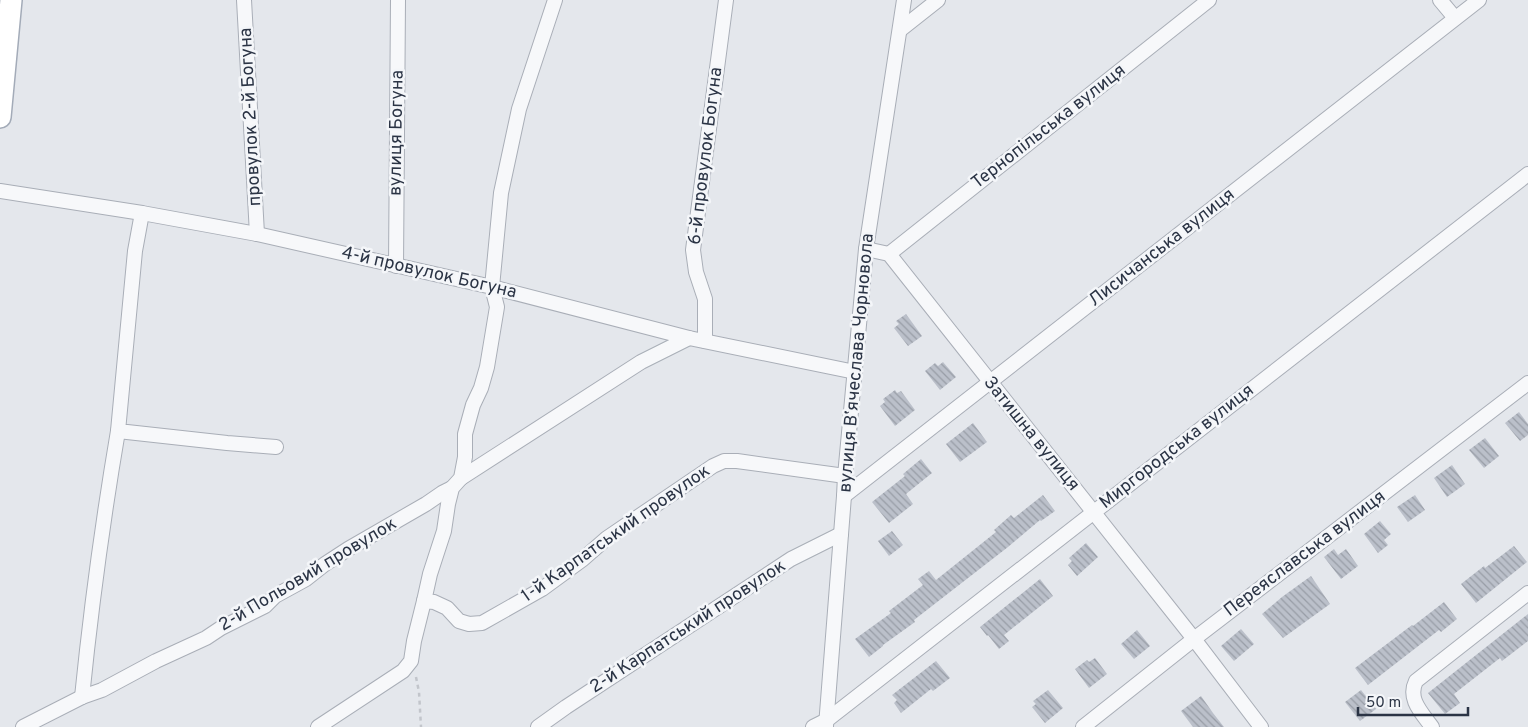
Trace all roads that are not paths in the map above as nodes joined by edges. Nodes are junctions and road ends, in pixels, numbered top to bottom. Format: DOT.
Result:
graph roads {
  1 [pos="11,0"];
  2 [pos="244,0"];
  3 [pos="398,0"];
  4 [pos="555,0"];
  5 [pos="726,0"];
  6 [pos="904,0"];
  7 [pos="938,0"];
  8 [pos="1209,0"];
  9 [pos="1440,0"];
  10 [pos="1479,0"];
  11 [pos="1455,18"];
  12 [pos="900,30"];
  13 [pos="0,117"];
  14 [pos="1528,174"];
  15 [pos="0,191"];
  16 [pos="142,213"];
  17 [pos="257,234"];
  18 [pos="866,249"];
  19 [pos="889,254"];
  20 [pos="396,266"];
  21 [pos="492,287"];
  22 [pos="689,338"];
  23 [pos="704,341"];
  24 [pos="855,372"];
  25 [pos="990,383"];
  26 [pos="1528,383"];
  27 [pos="118,431"];
  28 [pos="276,447"];
  29 [pos="845,476"];
  30 [pos="457,483"];
  31 [pos="844,496"];
  32 [pos="1094,513"];
  33 [pos="841,534"];
  34 [pos="1528,593"];
  35 [pos="424,601"];
  36 [pos="1194,639"];
  37 [pos="82,697"];
  38 [pos="826,724"];
  39 [pos="24,727"];
  40 [pos="318,727"];
  41 [pos="538,727"];
  42 [pos="813,727"];
  43 [pos="1083,727"];
  44 [pos="1261,727"];
  45 [pos="1432,727"];
  1 -- 13 [label="main road"];
  2 -- 17 [label="street, провулок 2-й Богуна"];
  3 -- 20 [label="street, вулиця Богуна"];
  4 -- 21 [label="street"];
  5 -- 23 [label="street, 6-й провулок Богуна"];
  6 -- 12 [label="street, вулиця Вʼячеслава Чорновола"];
  7 -- 12 [label="street"];
  8 -- 19 [label="street, Тернопільська вулиця"];
  9 -- 11 [label="street"];
  10 -- 11 [label="street, Лисичанська вулиця"];
  11 -- 25 [label="street, Лисичанська вулиця"];
  12 -- 18 [label="street, вулиця Вʼячеслава Чорновола"];
  14 -- 32 [label="street, Миргородська вулиця"];
  15 -- 16 [label="street, 4-й провулок Богуна"];
  16 -- 17 [label="street, 4-й провулок Богуна"];
  16 -- 27 [label="street"];
  17 -- 20 [label="street, 4-й провулок Богуна"];
  18 -- 19 [label="street"];
  18 -- 24 [label="street, вулиця Вʼячеслава Чорновола"];
  19 -- 25 [label="street, Затишна вулиця"];
  20 -- 21 [label="street, 4-й провулок Богуна"];
  21 -- 22 [label="street, 4-й провулок Богуна"];
  21 -- 30 [label="street"];
  22 -- 23 [label="street, 4-й провулок Богуна"];
  22 -- 30 [label="street, 2-й Польовий провулок"];
  23 -- 24 [label="street, 4-й провулок Богуна"];
  24 -- 29 [label="street, вулиця Вʼячеслава Чорновола"];
  25 -- 31 [label="street, Лисичанська вулиця"];
  25 -- 32 [label="street, Затишна вулиця"];
  26 -- 36 [label="street, Переяславська вулиця"];
  27 -- 28 [label="street"];
  27 -- 37 [label="street"];
  29 -- 31 [label="street, вулиця Вʼячеслава Чорновола"];
  29 -- 35 [label="street, 1-й Карпатський провулок"];
  30 -- 35 [label="street"];
  30 -- 37 [label="street, 2-й Польовий провулок"];
  31 -- 33 [label="street, вулиця Вʼячеслава Чорновола"];
  32 -- 36 [label="street, Затишна вулиця"];
  32 -- 38 [label="street, Миргородська вулиця"];
  33 -- 38 [label="street, вулиця Вʼячеслава Чорновола"];
  33 -- 41 [label="street, 2-й Карпатський провулок"];
  34 -- 45 [label="street"];
  35 -- 40 [label="street"];
  36 -- 43 [label="street, Переяславська вулиця"];
  36 -- 44 [label="street, Затишна вулиця"];
  37 -- 39 [label="street, 2-й Польовий провулок"];
  38 -- 42 [label="street, Миргородська вулиця"];
}
